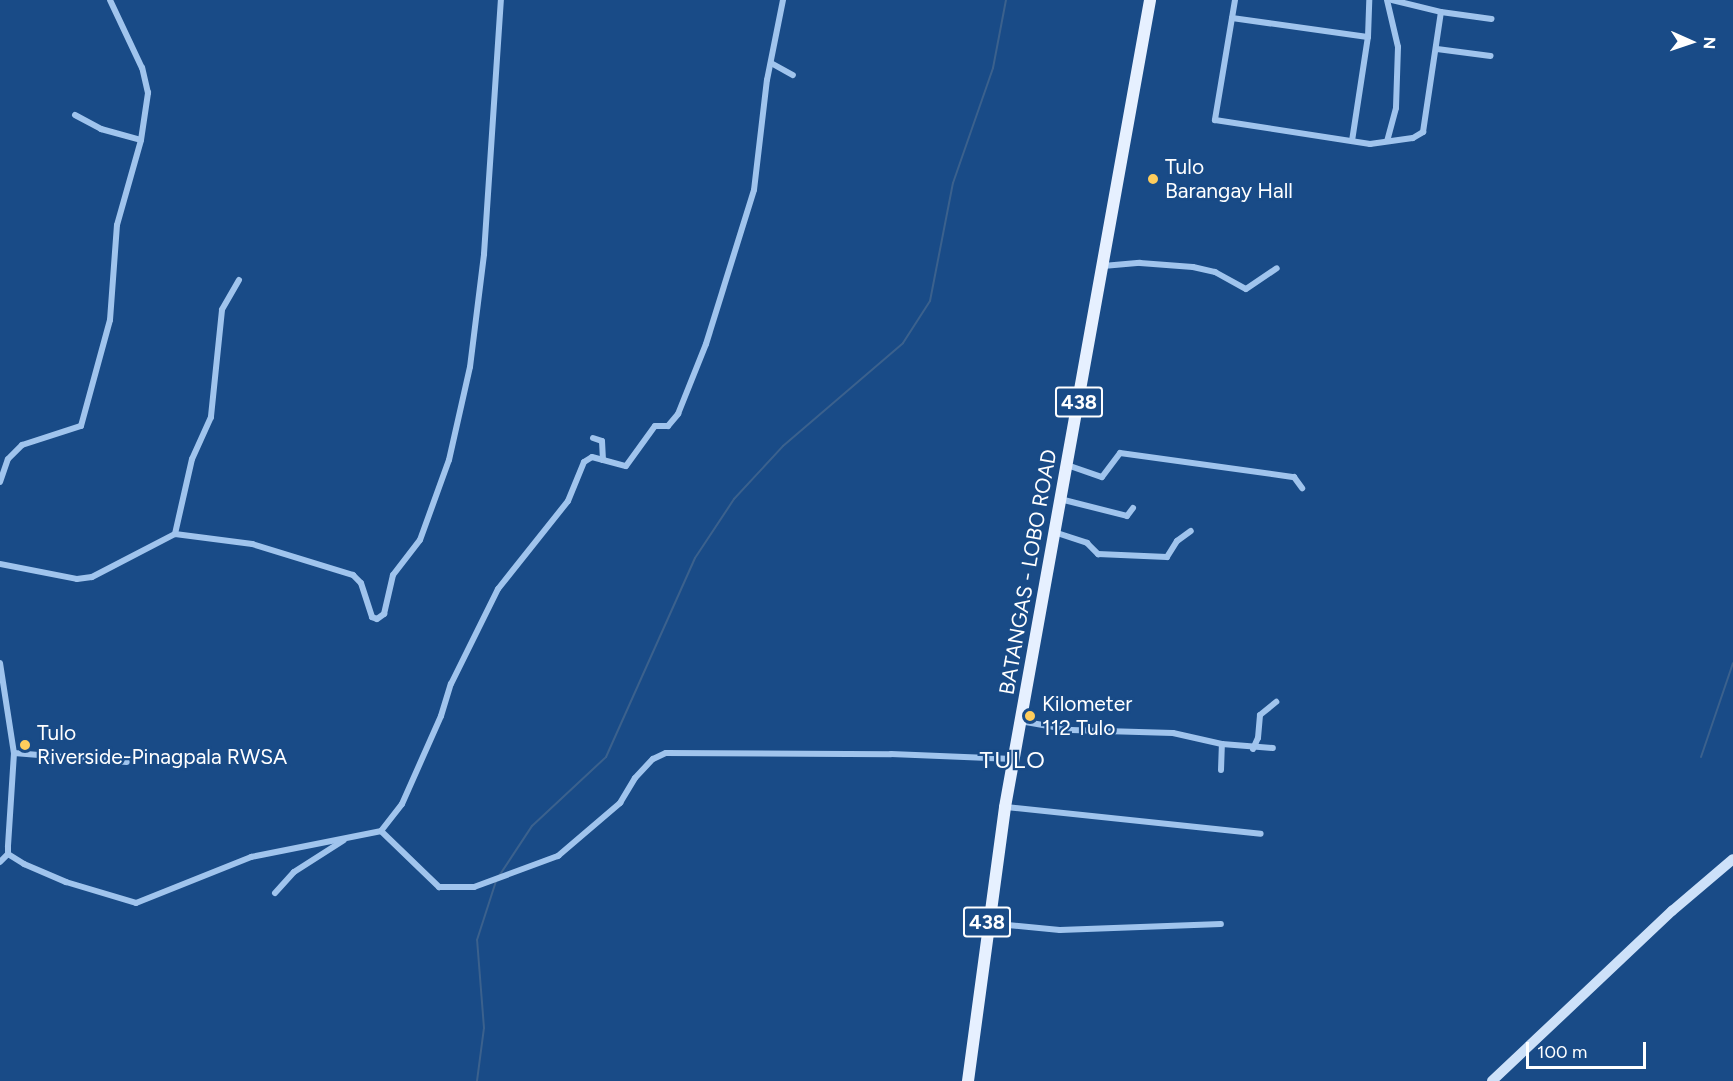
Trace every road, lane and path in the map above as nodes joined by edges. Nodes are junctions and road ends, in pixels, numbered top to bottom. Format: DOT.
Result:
graph roads {
  1 [pos="110,0"];
  2 [pos="501,0"];
  3 [pos="783,0"];
  4 [pos="1150,0"];
  5 [pos="1235,0"];
  6 [pos="1369,0"];
  7 [pos="1387,0"];
  8 [pos="1392,0"];
  9 [pos="1440,12"];
  10 [pos="1232,18"];
  11 [pos="1492,19"];
  12 [pos="1368,38"];
  13 [pos="1437,49"];
  14 [pos="1491,56"];
  15 [pos="771,63"];
  16 [pos="794,75"];
  17 [pos="75,115"];
  18 [pos="141,140"];
  19 [pos="1352,141"];
  20 [pos="1387,141"];
  21 [pos="1102,266"];
  22 [pos="1277,268"];
  23 [pos="239,280"];
  24 [pos="593,438"];
  25 [pos="603,460"];
  26 [pos="1067,465"];
  27 [pos="0,482"];
  28 [pos="1302,488"];
  29 [pos="1060,499"];
  30 [pos="1133,508"];
  31 [pos="1191,531"];
  32 [pos="1054,532"];
  33 [pos="175,534"];
  34 [pos="0,564"];
  35 [pos="0,663"];
  36 [pos="1276,702"];
  37 [pos="1020,721"];
  38 [pos="1222,744"];
  39 [pos="1273,748"];
  40 [pos="1253,749"];
  41 [pos="14,753"];
  42 [pos="1013,759"];
  43 [pos="126,762"];
  44 [pos="1221,770"];
  45 [pos="1005,807"];
  46 [pos="381,831"];
  47 [pos="1261,834"];
  48 [pos="345,840"];
  49 [pos="3,857"];
  50 [pos="1733,859"];
  51 [pos="275,893"];
  52 [pos="986,923"];
  53 [pos="1221,924"];
  54 [pos="968,1081"];
  55 [pos="1492,1081"];
  1 -- 18 [label="street"];
  2 -- 33 [label="street"];
  3 -- 15 [label="street"];
  4 -- 21 [label="main road, BATANGAS - LOBO ROAD / 438"];
  5 -- 10 [label="street"];
  6 -- 12 [label="street"];
  7 -- 20 [label="street"];
  8 -- 9 [label="street"];
  9 -- 11 [label="street"];
  9 -- 13 [label="street"];
  10 -- 12 [label="street"];
  10 -- 19 [label="street"];
  12 -- 19 [label="street"];
  13 -- 14 [label="street"];
  13 -- 20 [label="street"];
  15 -- 16 [label="street"];
  15 -- 25 [label="street"];
  17 -- 18 [label="street"];
  18 -- 27 [label="street"];
  19 -- 20 [label="street"];
  21 -- 22 [label="street"];
  21 -- 26 [label="main road, BATANGAS - LOBO ROAD / 438"];
  23 -- 33 [label="street"];
  24 -- 25 [label="street"];
  25 -- 46 [label="street"];
  26 -- 28 [label="street"];
  26 -- 29 [label="main road, BATANGAS - LOBO ROAD / 438"];
  29 -- 30 [label="street"];
  29 -- 32 [label="main road, BATANGAS - LOBO ROAD / 438"];
  31 -- 32 [label="street"];
  32 -- 37 [label="main road, BATANGAS - LOBO ROAD / 438"];
  33 -- 34 [label="street"];
  35 -- 41 [label="street"];
  36 -- 40 [label="street"];
  37 -- 38 [label="street"];
  37 -- 42 [label="main road, BATANGAS - LOBO ROAD / 438"];
  38 -- 40 [label="street"];
  38 -- 44 [label="street"];
  39 -- 40 [label="street"];
  41 -- 43 [label="street"];
  41 -- 49 [label="street"];
  42 -- 45 [label="main road, BATANGAS - LOBO ROAD / 438"];
  42 -- 46 [label="street"];
  45 -- 47 [label="street"];
  45 -- 52 [label="main road, BATANGAS - LOBO ROAD / 438"];
  46 -- 48 [label="street"];
  48 -- 49 [label="street"];
  48 -- 51 [label="street"];
  50 -- 55 [label="street"];
  52 -- 53 [label="street"];
  52 -- 54 [label="main road, BATANGAS - LOBO ROAD / 438"];
}
